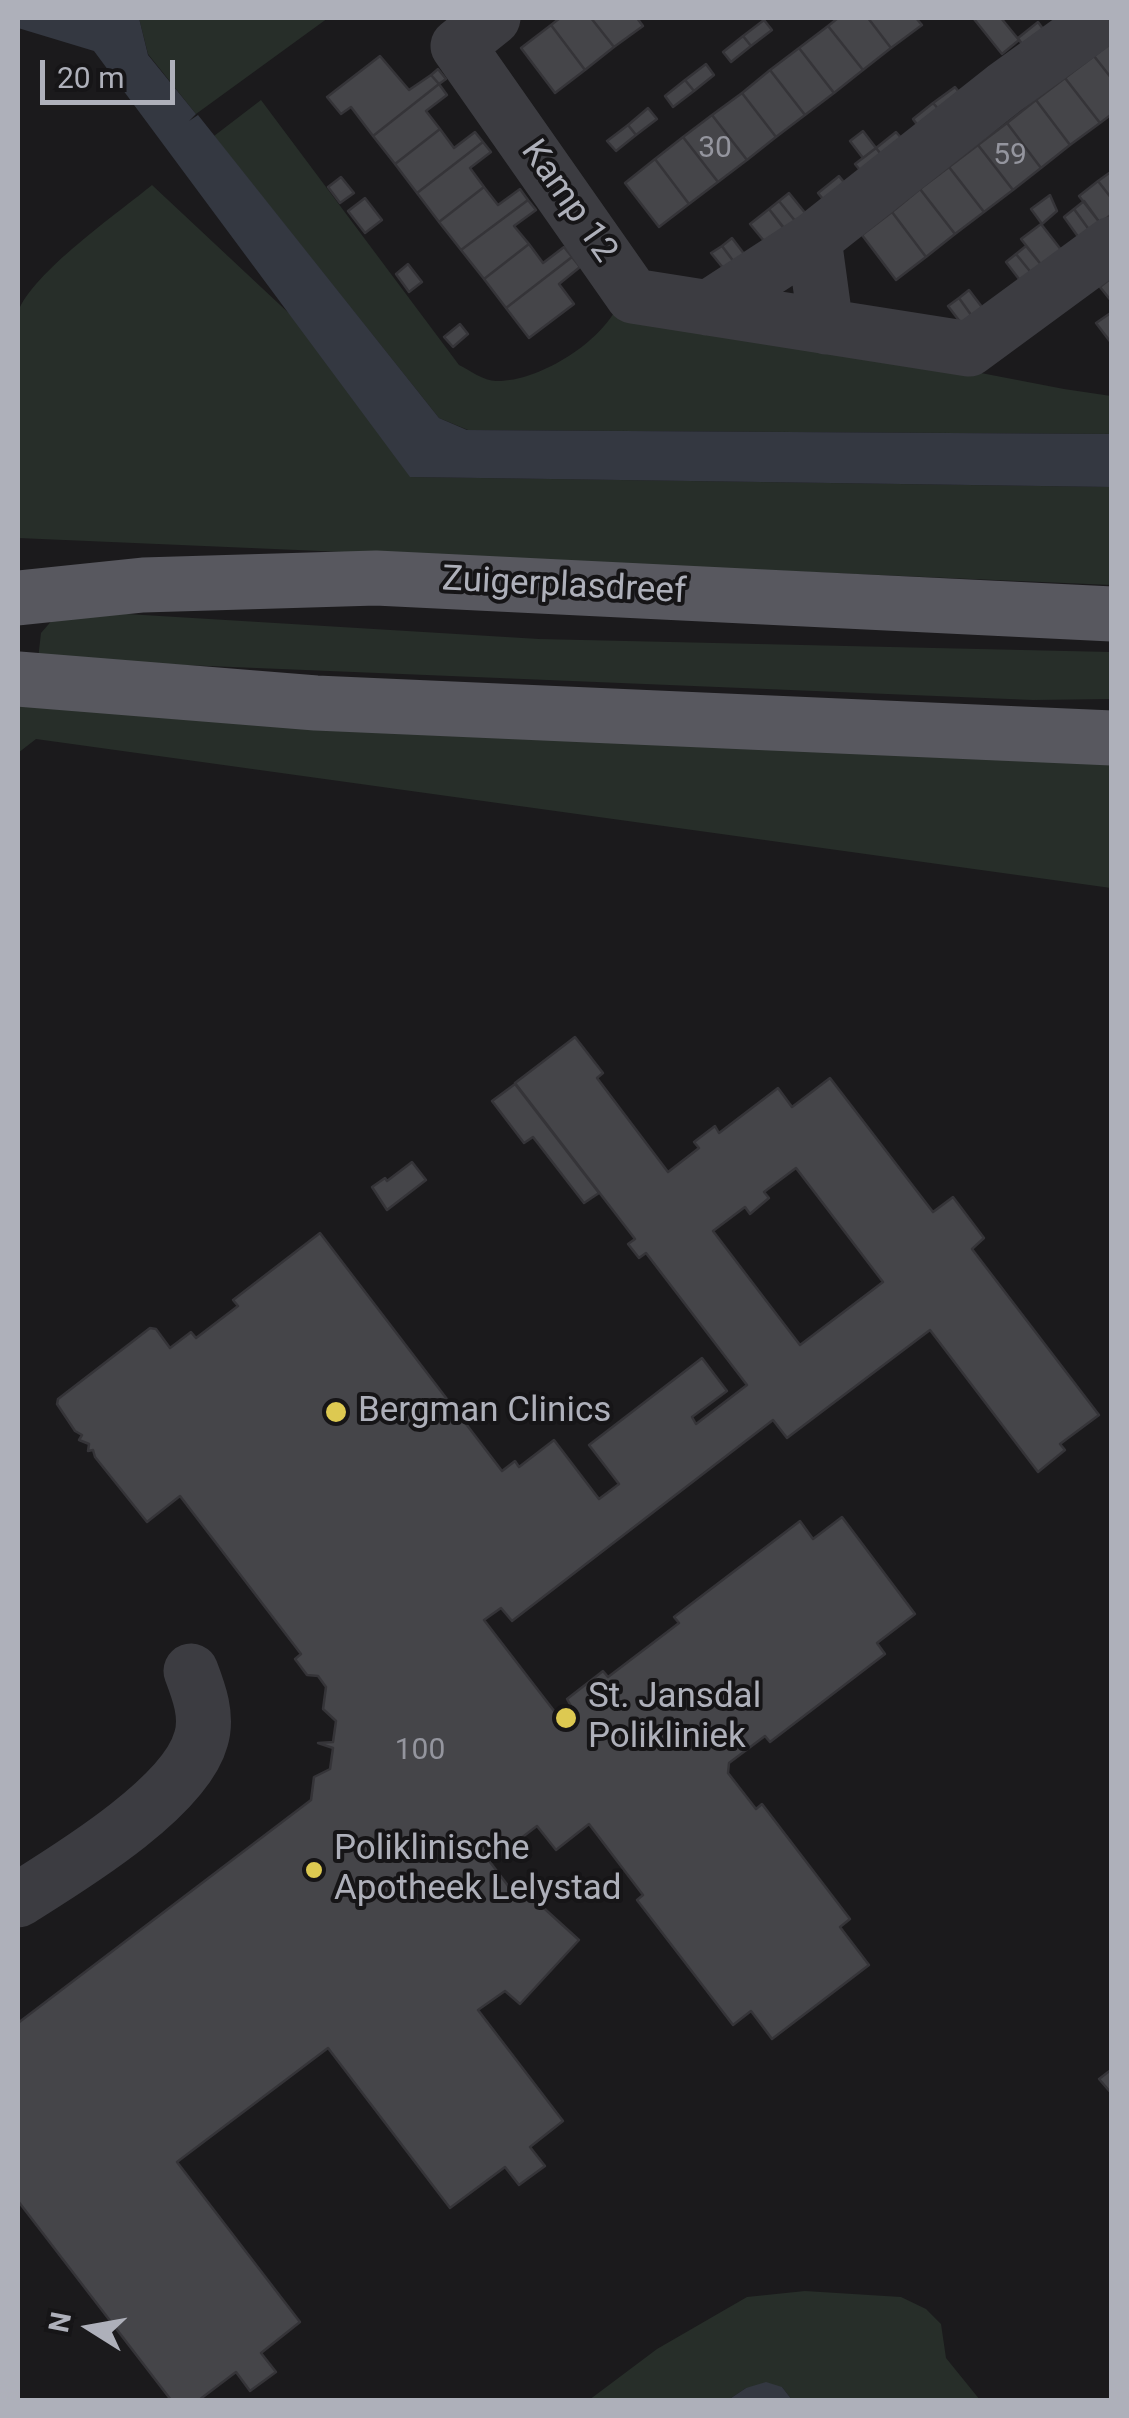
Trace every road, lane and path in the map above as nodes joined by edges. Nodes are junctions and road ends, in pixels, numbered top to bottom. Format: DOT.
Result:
graph roads {
  1 [pos="1102,18"];
  2 [pos="475,32"];
  3 [pos="814,240"];
  4 [pos="1112,244"];
  5 [pos="708,308"];
  6 [pos="826,327"];
  7 [pos="18,598"];
  8 [pos="1112,614"];
  9 [pos="18,679"];
  10 [pos="1112,738"];
  11 [pos="191,1671"];
  12 [pos="18,1900"];
  1 -- 3 [label="street"];
  2 -- 5 [label="street, Kamp 12"];
  3 -- 5 [label="street"];
  3 -- 6 [label="street"];
  4 -- 6 [label="street, Kamp 12"];
  5 -- 6 [label="street, Kamp 12"];
  7 -- 8 [label="main road, Zuigerplasdreef"];
  9 -- 10 [label="main road"];
  11 -- 12 [label="street"];
}
